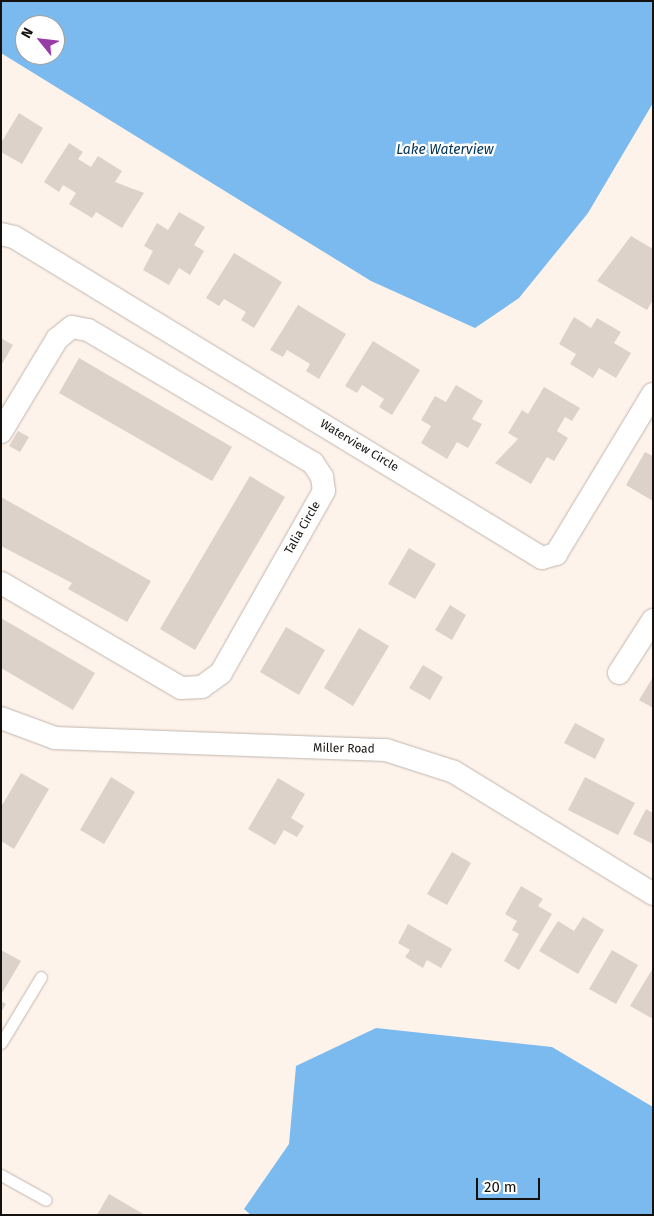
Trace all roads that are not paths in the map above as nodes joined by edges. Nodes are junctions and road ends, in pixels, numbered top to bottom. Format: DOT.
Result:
graph roads {
  1 [pos="1,234"];
  2 [pos="653,394"];
  3 [pos="1,432"];
  4 [pos="1,583"];
  5 [pos="653,620"];
  6 [pos="619,674"];
  7 [pos="1,718"];
  8 [pos="653,894"];
  9 [pos="41,977"];
  10 [pos="1,1043"];
  11 [pos="1,1175"];
  12 [pos="46,1200"];
  1 -- 2 [label="street, Waterview Circle"];
  3 -- 4 [label="street, Talia Circle"];
  5 -- 6 [label="street"];
  7 -- 8 [label="street, Miller Road"];
  9 -- 10 [label="lane"];
  11 -- 12 [label="lane"];
}
